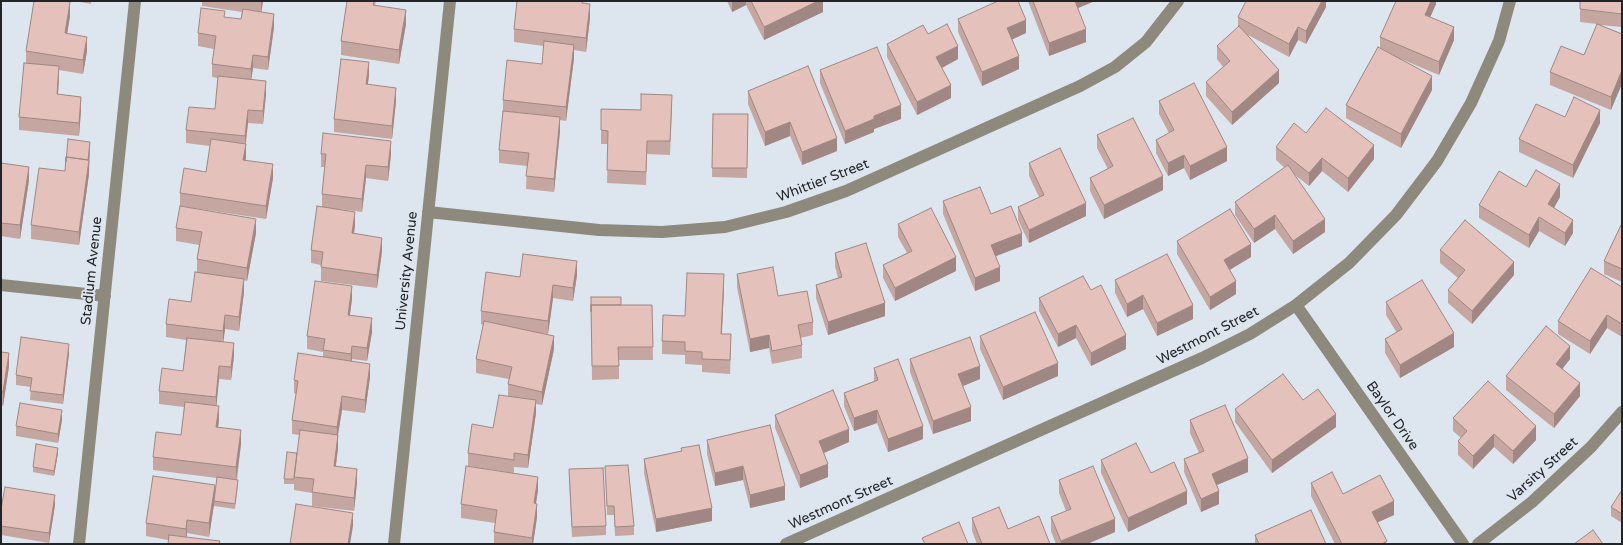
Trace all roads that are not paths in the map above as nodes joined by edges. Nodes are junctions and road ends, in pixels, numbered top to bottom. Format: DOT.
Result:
graph roads {
  1 [pos="135,1"];
  2 [pos="450,1"];
  3 [pos="1178,1"];
  4 [pos="1510,1"];
  5 [pos="428,212"];
  6 [pos="1,285"];
  7 [pos="104,296"];
  8 [pos="1296,305"];
  9 [pos="1622,412"];
  10 [pos="78,544"];
  11 [pos="394,544"];
  12 [pos="786,544"];
  13 [pos="1464,544"];
  14 [pos="1478,544"];
  1 -- 7 [label="street, Stadium Avenue"];
  2 -- 5 [label="street, University Avenue"];
  3 -- 5 [label="street, Whittier Street"];
  4 -- 8 [label="street, Westmont Street"];
  5 -- 11 [label="street, University Avenue"];
  6 -- 7 [label="street"];
  7 -- 10 [label="street, Stadium Avenue"];
  8 -- 12 [label="street, Westmont Street"];
  8 -- 13 [label="street, Baylor Drive"];
  9 -- 14 [label="street, Varsity Street"];
}
